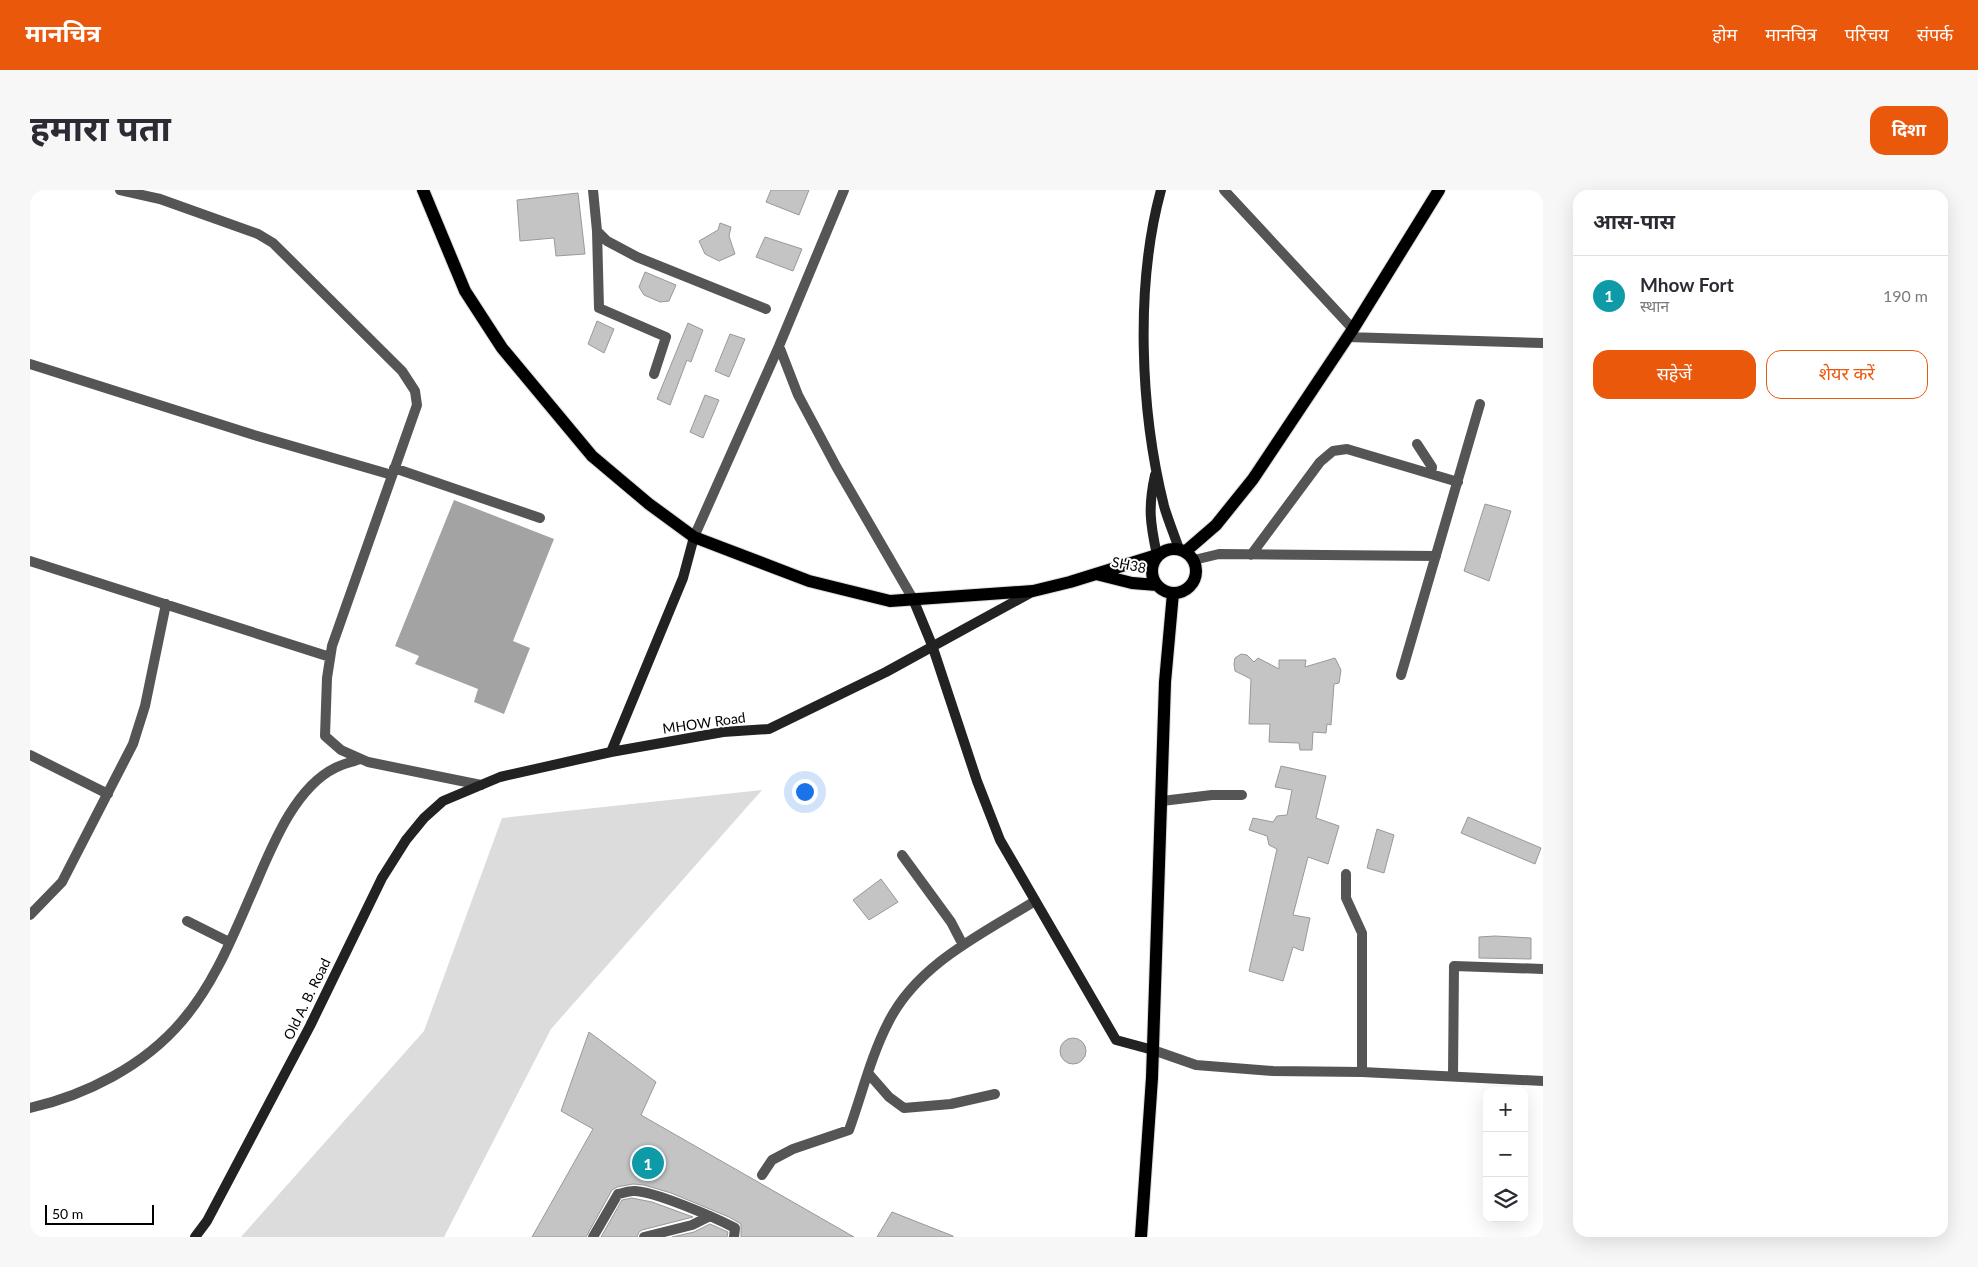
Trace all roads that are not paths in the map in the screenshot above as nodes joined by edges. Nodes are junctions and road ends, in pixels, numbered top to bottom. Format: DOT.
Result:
graph roads {
  1 [pos="120,190"];
  2 [pos="423,190"];
  3 [pos="593,190"];
  4 [pos="844,190"];
  5 [pos="1161,190"];
  6 [pos="1224,190"];
  7 [pos="1439,190"];
  8 [pos="596,231"];
  9 [pos="766,309"];
  10 [pos="1350,333"];
  11 [pos="1543,343"];
  12 [pos="779,346"];
  13 [pos="30,364"];
  14 [pos="654,374"];
  15 [pos="1480,404"];
  16 [pos="1418,444"];
  17 [pos="1156,471"];
  18 [pos="393,472"];
  19 [pos="1431,474"];
  20 [pos="1458,482"];
  21 [pos="540,518"];
  22 [pos="694,537"];
  23 [pos="1186,553"];
  24 [pos="1157,555"];
  25 [pos="1251,555"];
  26 [pos="1436,556"];
  27 [pos="30,561"];
  28 [pos="1096,574"];
  29 [pos="1156,585"];
  30 [pos="1033,591"];
  31 [pos="1173,593"];
  32 [pos="913,600"];
  33 [pos="166,604"];
  34 [pos="932,645"];
  35 [pos="330,657"];
  36 [pos="1401,675"];
  37 [pos="611,752"];
  38 [pos="30,755"];
  39 [pos="360,759"];
  40 [pos="481,785"];
  41 [pos="464,791"];
  42 [pos="108,794"];
  43 [pos="1242,796"];
  44 [pos="1162,800"];
  45 [pos="902,855"];
  46 [pos="1346,874"];
  47 [pos="1035,901"];
  48 [pos="30,915"];
  49 [pos="187,921"];
  50 [pos="229,942"];
  51 [pos="963,946"];
  52 [pos="1543,969"];
  53 [pos="1153,1050"];
  54 [pos="1362,1072"];
  55 [pos="868,1073"];
  56 [pos="1453,1076"];
  57 [pos="1543,1081"];
  58 [pos="995,1094"];
  59 [pos="30,1108"];
  60 [pos="762,1175"];
  61 [pos="710,1216"];
  62 [pos="195,1237"];
  63 [pos="593,1237"];
  64 [pos="644,1237"];
  65 [pos="734,1237"];
  66 [pos="1141,1237"];
  1 -- 18 [label="street"];
  2 -- 22 [label="main road, SH38"];
  3 -- 8 [label="street"];
  4 -- 12 [label="street"];
  5 -- 17 [label="street"];
  6 -- 10 [label="street"];
  7 -- 10 [label="main road"];
  8 -- 9 [label="street"];
  8 -- 14 [label="street"];
  10 -- 11 [label="street"];
  10 -- 23 [label="main road"];
  12 -- 22 [label="street"];
  12 -- 32 [label="street"];
  13 -- 18 [label="street"];
  15 -- 20 [label="street"];
  16 -- 19 [label="street"];
  17 -- 23 [label="street"];
  17 -- 24 [label="street"];
  18 -- 21 [label="street"];
  18 -- 35 [label="street"];
  19 -- 20 [label="street"];
  19 -- 25 [label="street"];
  20 -- 26 [label="street"];
  22 -- 32 [label="main road, SH38"];
  22 -- 37 [label="street"];
  23 -- 24 [label="main road, SH38 / SH38"];
  23 -- 25 [label="street"];
  23 -- 31 [label="main road"];
  24 -- 28 [label="main road, SH38"];
  24 -- 29 [label="main road, SH38 / SH38"];
  25 -- 26 [label="street"];
  26 -- 36 [label="street"];
  27 -- 33 [label="street"];
  28 -- 29 [label="main road, SH38 / SH38"];
  28 -- 30 [label="main road, SH38"];
  29 -- 31 [label="main road, SH38 / SH38"];
  30 -- 32 [label="main road, SH38"];
  30 -- 34 [label="street, MHOW Road"];
  31 -- 44 [label="main road"];
  32 -- 34 [label="street"];
  33 -- 35 [label="street"];
  33 -- 42 [label="street"];
  34 -- 37 [label="street, MHOW Road"];
  34 -- 47 [label="street"];
  35 -- 39 [label="street"];
  37 -- 40 [label="street, MHOW Road"];
  38 -- 42 [label="street"];
  39 -- 40 [label="street"];
  39 -- 50 [label="street"];
  40 -- 41 [label="street, MHOW Road"];
  41 -- 62 [label="street, Old A. B. Road"];
  42 -- 48 [label="street"];
  43 -- 44 [label="street"];
  44 -- 53 [label="main road"];
  45 -- 51 [label="street"];
  46 -- 54 [label="street"];
  47 -- 51 [label="street"];
  47 -- 53 [label="street"];
  49 -- 50 [label="street"];
  50 -- 59 [label="street"];
  51 -- 55 [label="street"];
  52 -- 56 [label="street"];
  53 -- 54 [label="street"];
  53 -- 66 [label="main road"];
  54 -- 56 [label="street"];
  55 -- 58 [label="street"];
  55 -- 60 [label="street"];
  56 -- 57 [label="street"];
  61 -- 63 [label="street"];
  61 -- 64 [label="street"];
  61 -- 65 [label="street"];
}
